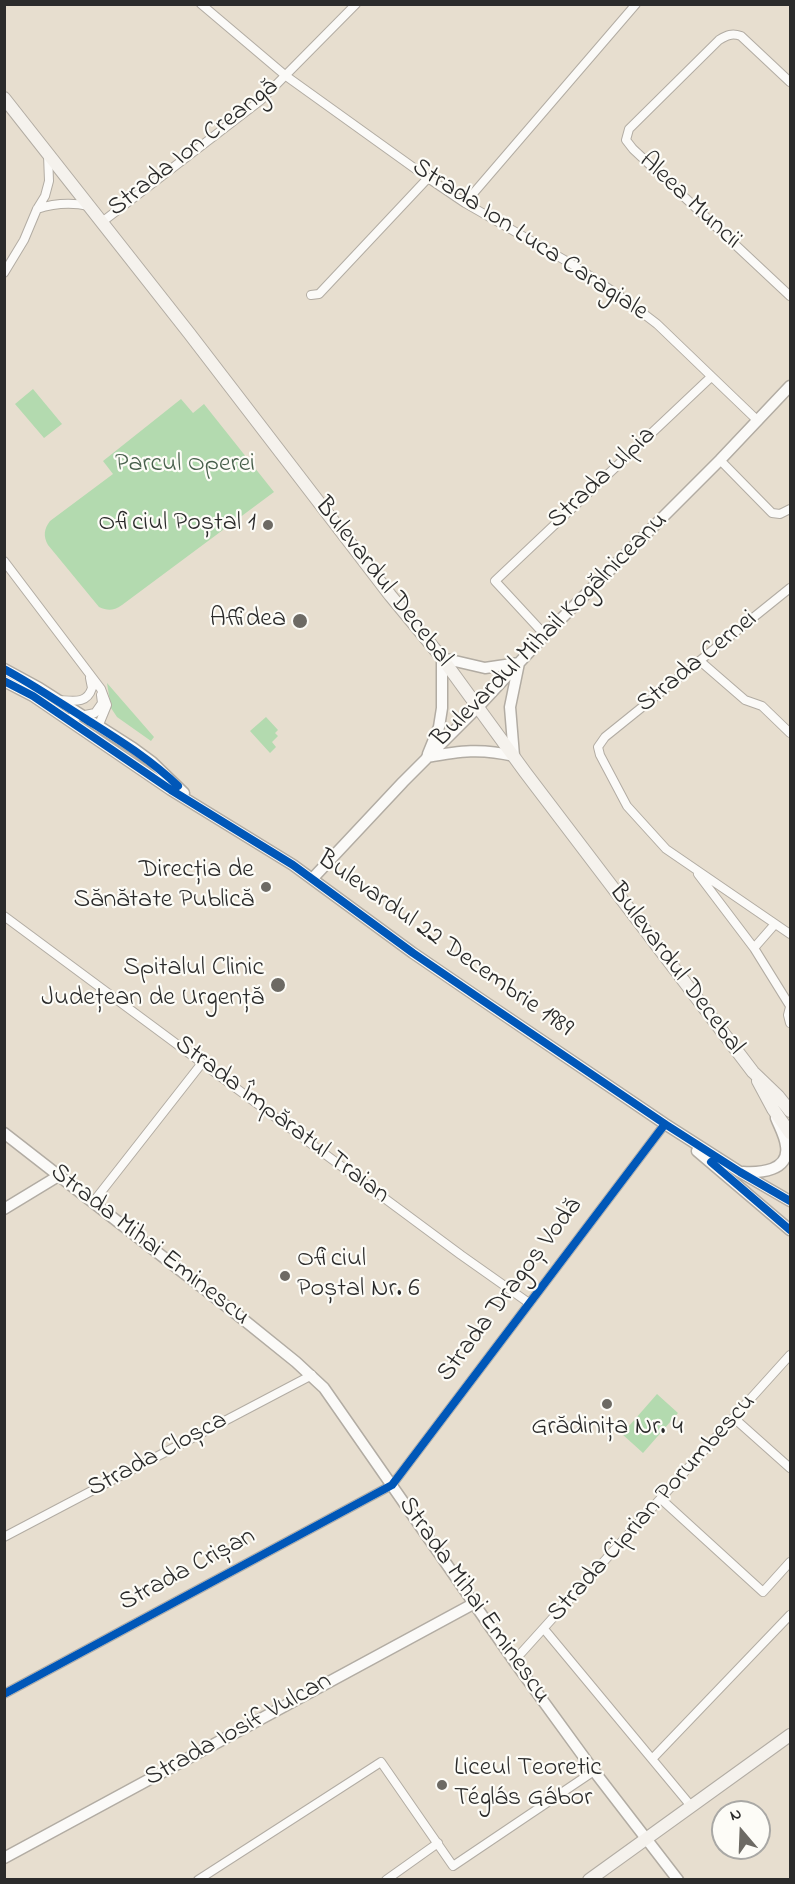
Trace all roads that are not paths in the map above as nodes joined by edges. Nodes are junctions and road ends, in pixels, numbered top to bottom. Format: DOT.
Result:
graph roads {
  1 [pos="201,4"];
  2 [pos="356,4"];
  3 [pos="636,4"];
  4 [pos="286,76"];
  5 [pos="790,82"];
  6 [pos="4,98"];
  7 [pos="48,153"];
  8 [pos="428,178"];
  9 [pos="465,203"];
  10 [pos="90,206"];
  11 [pos="37,209"];
  12 [pos="102,222"];
  13 [pos="4,273"];
  14 [pos="790,282"];
  15 [pos="787,293"];
  16 [pos="311,295"];
  17 [pos="711,377"];
  18 [pos="790,386"];
  19 [pos="758,421"];
  20 [pos="720,460"];
  21 [pos="790,509"];
  22 [pos="4,561"];
  23 [pos="790,588"];
  24 [pos="545,635"];
  25 [pos="442,658"];
  26 [pos="700,661"];
  27 [pos="519,663"];
  28 [pos="4,669"];
  29 [pos="89,675"];
  30 [pos="4,681"];
  31 [pos="101,689"];
  32 [pos="58,700"];
  33 [pos="478,707"];
  34 [pos="80,716"];
  35 [pos="66,719"];
  36 [pos="98,727"];
  37 [pos="790,733"];
  38 [pos="514,756"];
  39 [pos="427,757"];
  40 [pos="197,806"];
  41 [pos="692,867"];
  42 [pos="313,878"];
  43 [pos="4,916"];
  44 [pos="775,924"];
  45 [pos="790,934"];
  46 [pos="754,948"];
  47 [pos="790,1006"];
  48 [pos="790,1023"];
  49 [pos="202,1063"];
  50 [pos="753,1072"];
  51 [pos="773,1109"];
  52 [pos="790,1111"];
  53 [pos="665,1124"];
  54 [pos="4,1133"];
  55 [pos="790,1133"];
  56 [pos="740,1172"];
  57 [pos="60,1175"];
  58 [pos="94,1201"];
  59 [pos="790,1201"];
  60 [pos="4,1209"];
  61 [pos="790,1230"];
  62 [pos="529,1303"];
  63 [pos="790,1356"];
  64 [pos="312,1375"];
  65 [pos="735,1419"];
  66 [pos="790,1468"];
  67 [pos="392,1485"];
  68 [pos="661,1499"];
  69 [pos="4,1537"];
  70 [pos="790,1562"];
  71 [pos="473,1604"];
  72 [pos="790,1615"];
  73 [pos="544,1629"];
  74 [pos="514,1661"];
  75 [pos="4,1694"];
  76 [pos="790,1734"];
  77 [pos="653,1758"];
  78 [pos="594,1771"];
  79 [pos="691,1806"];
  80 [pos="646,1839"];
  81 [pos="438,1843"];
  82 [pos="4,1858"];
  83 [pos="198,1880"];
  84 [pos="386,1880"];
  85 [pos="589,1880"];
  86 [pos="678,1880"];
  1 -- 4 [label="street, Strada Ion Luca Caragiale"];
  2 -- 4 [label="street"];
  3 -- 9 [label="street"];
  4 -- 8 [label="street, Strada Ion Luca Caragiale"];
  4 -- 12 [label="street, Strada Ion Creangă"];
  5 -- 15 [label="street, Aleea Muncii"];
  6 -- 7 [label="main road, Bulevardul Decebal"];
  7 -- 10 [label="main road, Bulevardul Decebal"];
  7 -- 11 [label="street"];
  8 -- 9 [label="street, Strada Ion Luca Caragiale"];
  8 -- 16 [label="street"];
  9 -- 17 [label="street, Strada Ion Luca Caragiale"];
  10 -- 11 [label="street, Strada Ion Creangă"];
  10 -- 12 [label="main road, Bulevardul Decebal"];
  11 -- 13 [label="street"];
  12 -- 25 [label="main road, Bulevardul Decebal"];
  14 -- 15 [label="street, Aleea Muncii"];
  17 -- 19 [label="street, Strada Ion Luca Caragiale"];
  17 -- 24 [label="street, Strada Ulpia"];
  18 -- 19 [label="street, Bulevardul Mihail Kogălniceanu"];
  19 -- 20 [label="street, Bulevardul Mihail Kogălniceanu"];
  20 -- 21 [label="street"];
  20 -- 24 [label="street, Bulevardul Mihail Kogălniceanu"];
  22 -- 29 [label="street"];
  23 -- 26 [label="street, Strada Cernei"];
  24 -- 27 [label="street, Bulevardul Mihail Kogălniceanu"];
  25 -- 27 [label="street"];
  25 -- 33 [label="main road, Bulevardul Decebal"];
  25 -- 39 [label="street"];
  26 -- 37 [label="street"];
  26 -- 41 [label="street, Strada Cernei"];
  27 -- 33 [label="street, Bulevardul Mihail Kogălniceanu"];
  27 -- 38 [label="street"];
  28 -- 32 [label="street, Bulevardul 22 Decembrie 1989"];
  29 -- 31 [label="street"];
  29 -- 32 [label="street"];
  30 -- 35 [label="street, Bulevardul 22 Decembrie 1989"];
  31 -- 34 [label="street"];
  31 -- 36 [label="street"];
  32 -- 34 [label="street, Bulevardul 22 Decembrie 1989"];
  33 -- 38 [label="main road, Bulevardul Decebal"];
  33 -- 39 [label="street, Bulevardul Mihail Kogălniceanu"];
  34 -- 35 [label="street"];
  34 -- 36 [label="street, Bulevardul 22 Decembrie 1989"];
  35 -- 40 [label="street, Bulevardul 22 Decembrie 1989"];
  36 -- 40 [label="street, Bulevardul 22 Decembrie 1989"];
  38 -- 39 [label="street"];
  38 -- 50 [label="main road, Bulevardul Decebal"];
  39 -- 42 [label="street, Bulevardul Mihail Kogălniceanu"];
  40 -- 42 [label="street, Bulevardul 22 Decembrie 1989"];
  41 -- 44 [label="street"];
  41 -- 46 [label="street"];
  42 -- 53 [label="street, Bulevardul 22 Decembrie 1989"];
  43 -- 49 [label="street, Strada Împăratul Traian"];
  44 -- 45 [label="street"];
  44 -- 46 [label="street"];
  46 -- 47 [label="street"];
  47 -- 48 [label="street"];
  49 -- 58 [label="street"];
  49 -- 62 [label="street, Strada Împăratul Traian"];
  50 -- 51 [label="main road, Bulevardul Decebal"];
  50 -- 52 [label="main road, Bulevardul Decebal"];
  51 -- 55 [label="main road, Bulevardul Decebal"];
  51 -- 56 [label="street"];
  53 -- 56 [label="street, Bulevardul 22 Decembrie 1989"];
  53 -- 61 [label="street, Bulevardul 22 Decembrie 1989"];
  53 -- 62 [label="street, Strada Dragoș Vodă"];
  54 -- 57 [label="street, Strada Mihai Eminescu"];
  56 -- 59 [label="street, Bulevardul 22 Decembrie 1989"];
  57 -- 58 [label="street, Strada Mihai Eminescu"];
  57 -- 60 [label="street"];
  58 -- 64 [label="street, Strada Mihai Eminescu"];
  62 -- 67 [label="street, Strada Dragoș Vodă"];
  63 -- 65 [label="street, Strada Ciprian Porumbescu"];
  64 -- 67 [label="street, Strada Mihai Eminescu"];
  64 -- 69 [label="street, Strada Cloșca"];
  65 -- 66 [label="street"];
  65 -- 68 [label="street, Strada Ciprian Porumbescu"];
  67 -- 71 [label="street, Strada Mihai Eminescu"];
  67 -- 75 [label="street, Strada Crișan"];
  68 -- 70 [label="street"];
  68 -- 73 [label="street, Strada Ciprian Porumbescu"];
  71 -- 74 [label="street, Strada Mihai Eminescu"];
  71 -- 82 [label="street, Strada Iosif Vulcan"];
  72 -- 77 [label="street"];
  73 -- 74 [label="street, Strada Ciprian Porumbescu"];
  73 -- 77 [label="street"];
  74 -- 78 [label="street, Strada Mihai Eminescu"];
  76 -- 79 [label="main road"];
  77 -- 79 [label="street"];
  78 -- 80 [label="street, Strada Mihai Eminescu"];
  78 -- 81 [label="street"];
  79 -- 80 [label="main road"];
  80 -- 85 [label="main road"];
  80 -- 86 [label="street, Strada Mihai Eminescu"];
  81 -- 83 [label="street"];
  81 -- 84 [label="street"];
}
